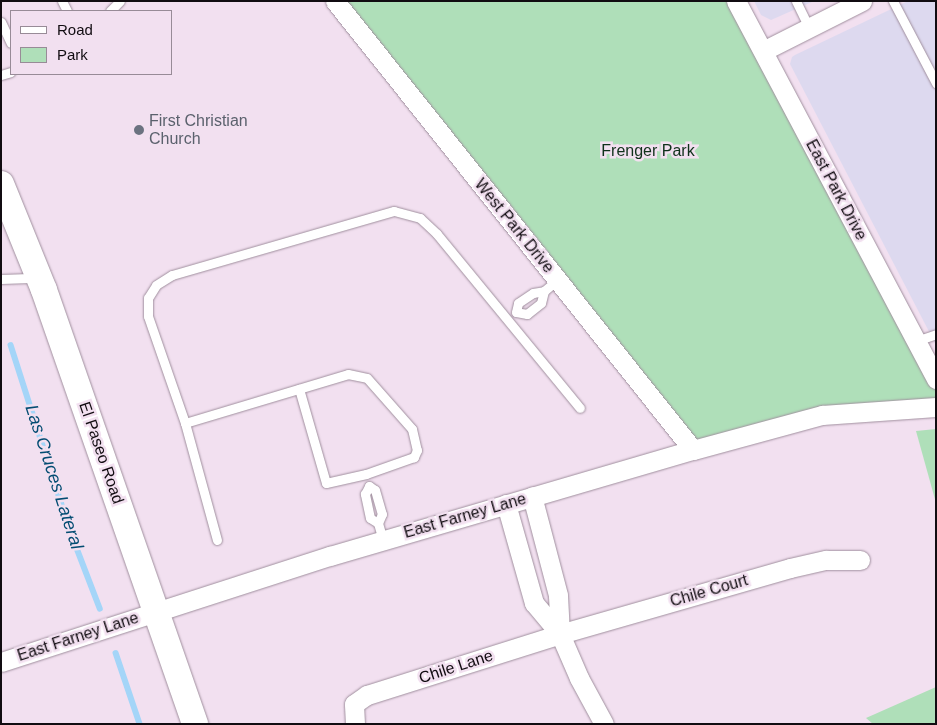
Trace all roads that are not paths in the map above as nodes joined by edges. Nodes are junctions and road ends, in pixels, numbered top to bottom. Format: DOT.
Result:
graph roads {
  1 [pos="120,1"];
  2 [pos="334,1"];
  3 [pos="736,1"];
  4 [pos="796,1"];
  5 [pos="862,1"];
  6 [pos="893,1"];
  7 [pos="843,6"];
  8 [pos="111,10"];
  9 [pos="1,22"];
  10 [pos="810,28"];
  11 [pos="10,41"];
  12 [pos="763,51"];
  13 [pos="936,83"];
  14 [pos="1,184"];
  15 [pos="40,278"];
  16 [pos="1,279"];
  17 [pos="550,286"];
  18 [pos="516,312"];
  19 [pos="508,319"];
  20 [pos="936,334"];
  21 [pos="916,341"];
  22 [pos="931,359"];
  23 [pos="936,379"];
  24 [pos="298,389"];
  25 [pos="936,407"];
  26 [pos="580,408"];
  27 [pos="185,423"];
  28 [pos="693,450"];
  29 [pos="366,474"];
  30 [pos="532,496"];
  31 [pos="506,504"];
  32 [pos="381,531"];
  33 [pos="217,540"];
  34 [pos="860,560"];
  35 [pos="156,610"];
  36 [pos="560,634"];
  37 [pos="1,662"];
  38 [pos="195,724"];
  39 [pos="355,724"];
  40 [pos="604,724"];
  1 -- 8 [label="lane"];
  2 -- 17 [label="street, West Park Drive"];
  3 -- 12 [label="street, East Park Drive"];
  4 -- 10 [label="lane"];
  5 -- 7 [label="street"];
  6 -- 13 [label="lane"];
  7 -- 10 [label="street"];
  9 -- 11 [label="lane"];
  10 -- 12 [label="street"];
  12 -- 21 [label="street, East Park Drive"];
  14 -- 15 [label="main road, El Paseo Road"];
  15 -- 16 [label="lane"];
  15 -- 35 [label="main road, El Paseo Road"];
  17 -- 18 [label="lane"];
  17 -- 18 [label="lane"];
  17 -- 28 [label="street, West Park Drive"];
  18 -- 19 [label="lane"];
  19 -- 26 [label="lane"];
  19 -- 27 [label="lane"];
  20 -- 21 [label="lane"];
  21 -- 22 [label="street, East Park Drive"];
  22 -- 23 [label="street, East Park Drive"];
  24 -- 27 [label="lane"];
  24 -- 29 [label="lane"];
  24 -- 29 [label="lane"];
  25 -- 28 [label="street, East Farney Lane"];
  27 -- 33 [label="lane"];
  28 -- 30 [label="street, East Farney Lane"];
  29 -- 32 [label="lane"];
  30 -- 31 [label="street, East Farney Lane"];
  30 -- 36 [label="street"];
  31 -- 32 [label="street, East Farney Lane"];
  31 -- 36 [label="street"];
  32 -- 35 [label="street, East Farney Lane"];
  34 -- 36 [label="street, Chile Court"];
  35 -- 37 [label="street, East Farney Lane"];
  35 -- 38 [label="main road, El Paseo Road"];
  36 -- 39 [label="street, Chile Lane"];
  36 -- 40 [label="street"];
}
